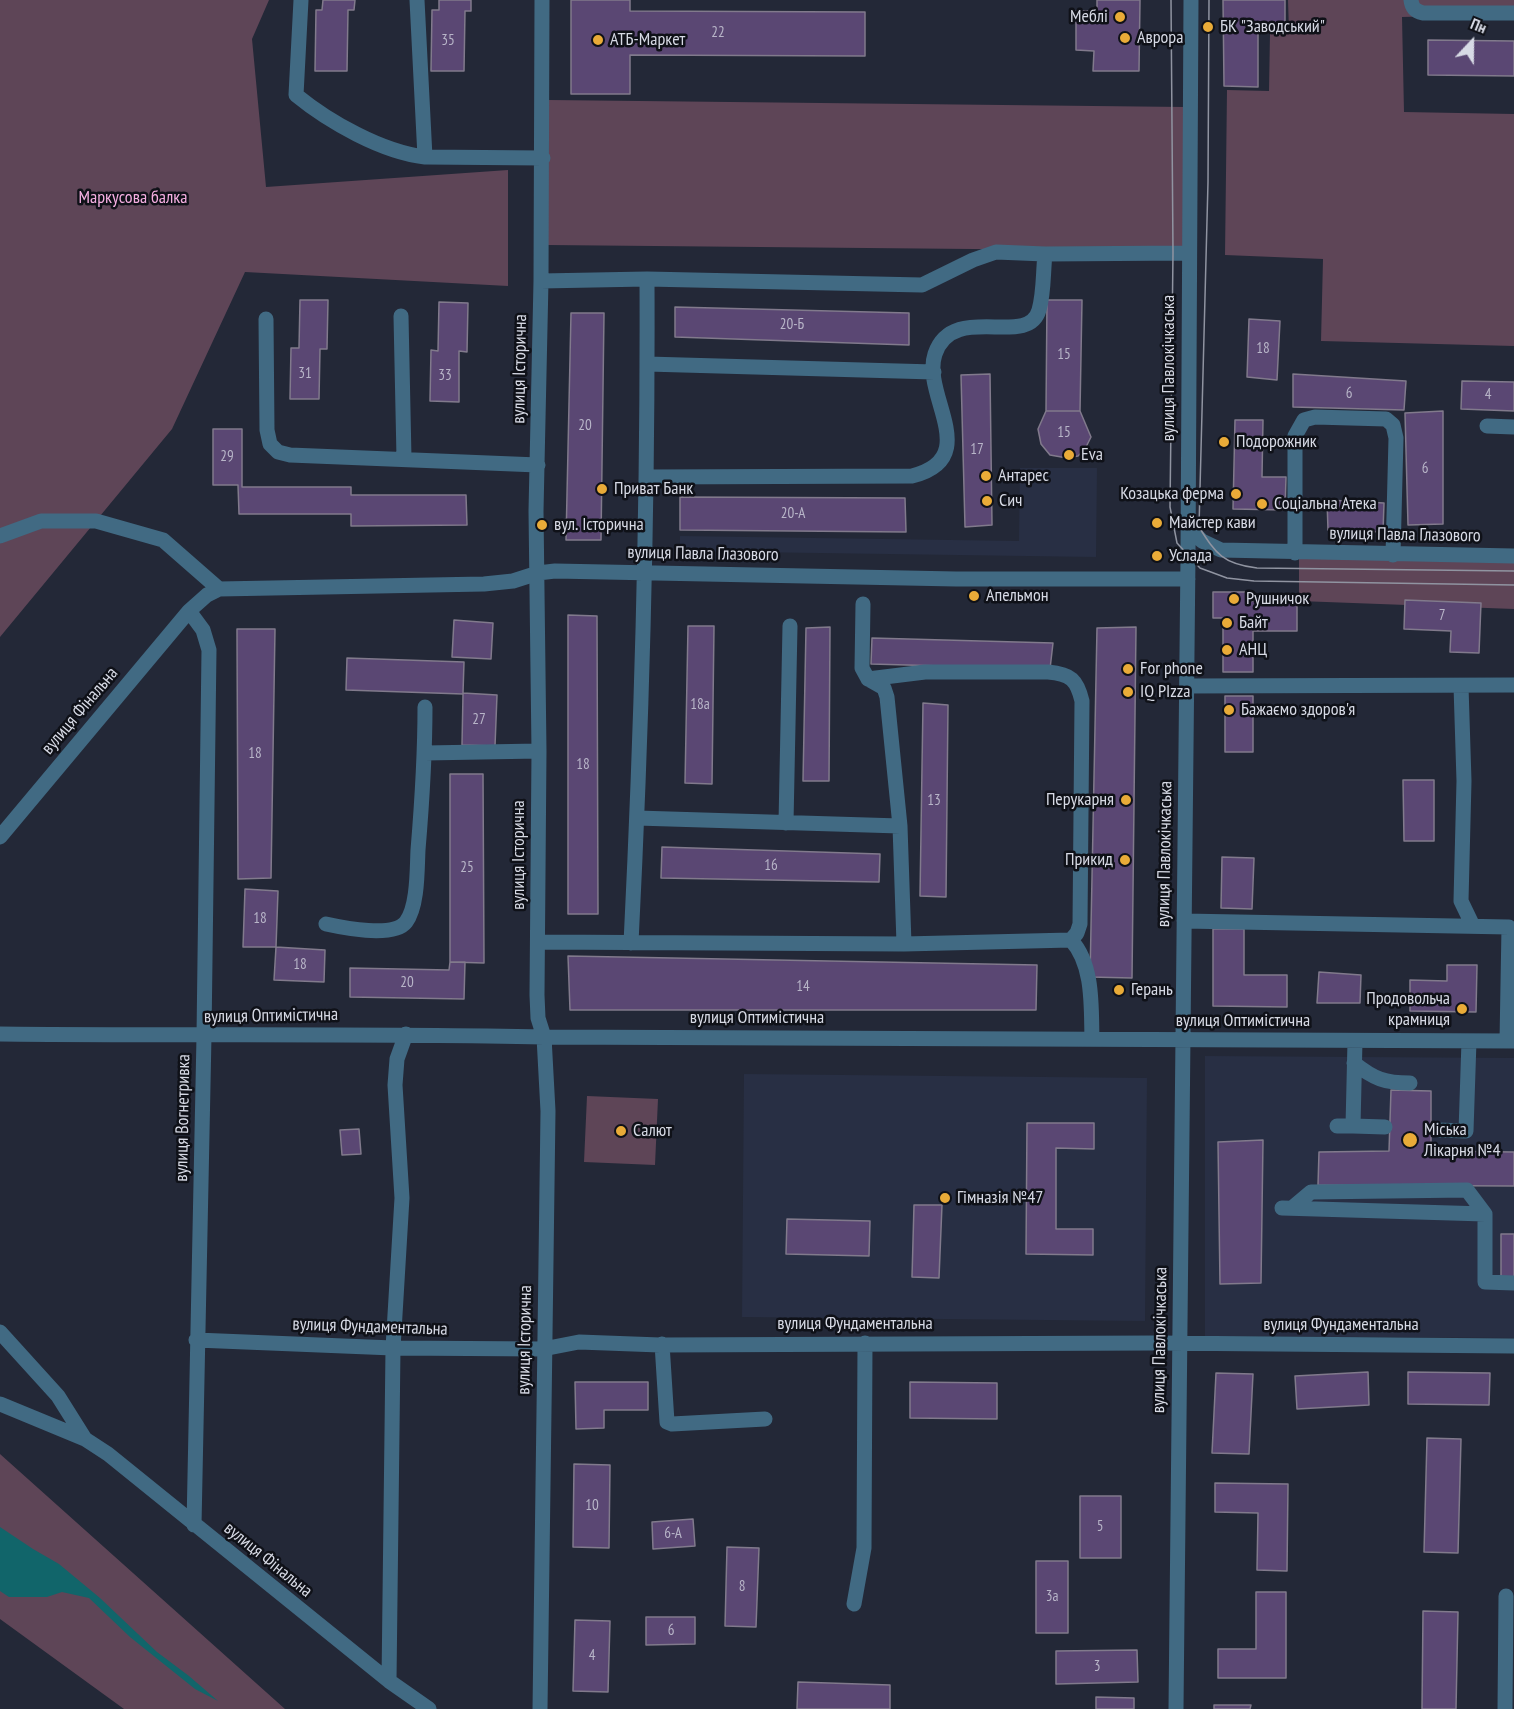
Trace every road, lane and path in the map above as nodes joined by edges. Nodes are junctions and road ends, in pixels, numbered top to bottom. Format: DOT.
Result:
graph roads {
  1 [pos="301,0"];
  2 [pos="417,0"];
  3 [pos="542,0"];
  4 [pos="1191,0"];
  5 [pos="1412,0"];
  6 [pos="1514,13"];
  7 [pos="425,157"];
  8 [pos="543,159"];
  9 [pos="1189,253"];
  10 [pos="1045,254"];
  11 [pos="647,279"];
  12 [pos="541,281"];
  13 [pos="401,316"];
  14 [pos="266,319"];
  15 [pos="647,364"];
  16 [pos="934,372"];
  17 [pos="1487,426"];
  18 [pos="1514,427"];
  19 [pos="404,458"];
  20 [pos="538,465"];
  21 [pos="648,477"];
  22 [pos="1188,527"];
  23 [pos="0,536"];
  24 [pos="1294,553"];
  25 [pos="1393,555"];
  26 [pos="1514,556"];
  27 [pos="643,572"];
  28 [pos="538,573"];
  29 [pos="1188,579"];
  30 [pos="219,589"];
  31 [pos="863,604"];
  32 [pos="189,611"];
  33 [pos="790,626"];
  34 [pos="868,679"];
  35 [pos="1514,685"];
  36 [pos="1187,686"];
  37 [pos="1461,686"];
  38 [pos="425,707"];
  39 [pos="539,751"];
  40 [pos="425,753"];
  41 [pos="637,818"];
  42 [pos="786,823"];
  43 [pos="900,826"];
  44 [pos="0,837"];
  45 [pos="1184,921"];
  46 [pos="326,924"];
  47 [pos="1473,926"];
  48 [pos="1511,927"];
  49 [pos="1071,940"];
  50 [pos="538,942"];
  51 [pos="631,943"];
  52 [pos="904,944"];
  53 [pos="0,1034"];
  54 [pos="406,1034"];
  55 [pos="204,1036"];
  56 [pos="544,1037"];
  57 [pos="1092,1039"];
  58 [pos="1183,1040"];
  59 [pos="1355,1041"];
  60 [pos="1469,1041"];
  61 [pos="1510,1041"];
  62 [pos="1354,1063"];
  63 [pos="1410,1083"];
  64 [pos="1337,1126"];
  65 [pos="1353,1126"];
  66 [pos="1385,1127"];
  67 [pos="1438,1130"];
  68 [pos="1485,1214"];
  69 [pos="1514,1283"];
  70 [pos="0,1332"];
  71 [pos="196,1340"];
  72 [pos="865,1343"];
  73 [pos="1180,1343"];
  74 [pos="663,1344"];
  75 [pos="1514,1346"];
  76 [pos="393,1348"];
  77 [pos="543,1349"];
  78 [pos="0,1404"];
  79 [pos="765,1419"];
  80 [pos="85,1439"];
  81 [pos="194,1525"];
  82 [pos="1506,1596"];
  83 [pos="854,1604"];
  84 [pos="389,1681"];
  85 [pos="429,1709"];
  86 [pos="540,1709"];
  87 [pos="1176,1709"];
  88 [pos="1504,1709"];
  1 -- 7 [label="street"];
  2 -- 7 [label="street"];
  3 -- 8 [label="street, вулиця Історична"];
  4 -- 9 [label="street, вулиця Павлокічкаська"];
  5 -- 6 [label="street"];
  7 -- 8 [label="street"];
  8 -- 12 [label="street, вулиця Історична"];
  9 -- 10 [label="street"];
  9 -- 22 [label="street, вулиця Павлокічкаська"];
  10 -- 11 [label="street"];
  10 -- 16 [label="street"];
  11 -- 12 [label="street"];
  11 -- 15 [label="street"];
  12 -- 20 [label="street, вулиця Історична"];
  13 -- 19 [label="street"];
  14 -- 19 [label="street"];
  15 -- 16 [label="street"];
  15 -- 21 [label="street"];
  16 -- 21 [label="street"];
  17 -- 18 [label="street"];
  19 -- 20 [label="street"];
  20 -- 28 [label="street, вулиця Історична"];
  21 -- 27 [label="street"];
  22 -- 24 [label="street, вулиця Павла Глазового"];
  22 -- 29 [label="street, вулиця Павлокічкаська"];
  23 -- 30 [label="street"];
  24 -- 25 [label="street, вулиця Павла Глазового"];
  24 -- 25 [label="street"];
  25 -- 26 [label="street, вулиця Павла Глазового"];
  27 -- 28 [label="street, вулиця Павла Глазового"];
  27 -- 29 [label="street, вулиця Павла Глазового"];
  27 -- 41 [label="street"];
  28 -- 30 [label="street, вулиця Павла Глазового"];
  28 -- 39 [label="street, вулиця Історична"];
  29 -- 36 [label="street, вулиця Павлокічкаська"];
  30 -- 32 [label="street"];
  31 -- 34 [label="street"];
  32 -- 44 [label="street, вулиця Фінальна"];
  32 -- 55 [label="street, вулиця Вогнетривка"];
  33 -- 42 [label="street"];
  34 -- 43 [label="street"];
  34 -- 49 [label="street"];
  35 -- 37 [label="street"];
  36 -- 37 [label="street"];
  36 -- 45 [label="street, вулиця Павлокічкаська"];
  37 -- 47 [label="street"];
  38 -- 40 [label="street"];
  39 -- 40 [label="street"];
  39 -- 50 [label="street, вулиця Історична"];
  40 -- 46 [label="street"];
  41 -- 42 [label="street"];
  41 -- 51 [label="street"];
  42 -- 43 [label="street"];
  43 -- 52 [label="street"];
  45 -- 47 [label="street"];
  45 -- 58 [label="street, вулиця Павлокічкаська"];
  47 -- 48 [label="street"];
  48 -- 61 [label="street"];
  49 -- 52 [label="street"];
  49 -- 57 [label="street"];
  50 -- 51 [label="street"];
  50 -- 56 [label="street, вулиця Історична"];
  51 -- 52 [label="street"];
  53 -- 55 [label="street, вулиця Оптимістична"];
  54 -- 55 [label="street, вулиця Оптимістична"];
  54 -- 56 [label="street, вулиця Оптимістична"];
  54 -- 76 [label="street"];
  55 -- 71 [label="street, вулиця Вогнетривка"];
  56 -- 57 [label="street, вулиця Оптимістична"];
  56 -- 77 [label="street, вулиця Історична"];
  57 -- 58 [label="street, вулиця Оптимістична"];
  58 -- 59 [label="street, вулиця Оптимістична"];
  58 -- 73 [label="street, вулиця Павлокічкаська"];
  59 -- 60 [label="street, вулиця Оптимістична"];
  59 -- 62 [label="street"];
  60 -- 61 [label="street, вулиця Оптимістична"];
  60 -- 67 [label="street"];
  62 -- 63 [label="street"];
  62 -- 65 [label="street"];
  64 -- 65 [label="street"];
  65 -- 66 [label="street"];
  68 -- 68 [label="street"];
  68 -- 69 [label="street"];
  70 -- 80 [label="street, вулиця Фінальна"];
  71 -- 76 [label="street, вулиця Фундаментальна"];
  71 -- 81 [label="street, вулиця Вогнетривка"];
  72 -- 73 [label="street, вулиця Фундаментальна"];
  72 -- 74 [label="street, вулиця Фундаментальна"];
  72 -- 83 [label="street"];
  73 -- 75 [label="street, вулиця Фундаментальна"];
  73 -- 87 [label="street, вулиця Павлокічкаська"];
  74 -- 77 [label="street, вулиця Фундаментальна"];
  74 -- 79 [label="street"];
  76 -- 77 [label="street, вулиця Фундаментальна"];
  76 -- 84 [label="street"];
  77 -- 86 [label="street, вулиця Історична"];
  78 -- 80 [label="street, вулиця Фінальна"];
  80 -- 81 [label="street, вулиця Фінальна"];
  81 -- 84 [label="street, вулиця Фінальна"];
  82 -- 88 [label="street"];
  84 -- 85 [label="street, вулиця Фінальна"];
}
